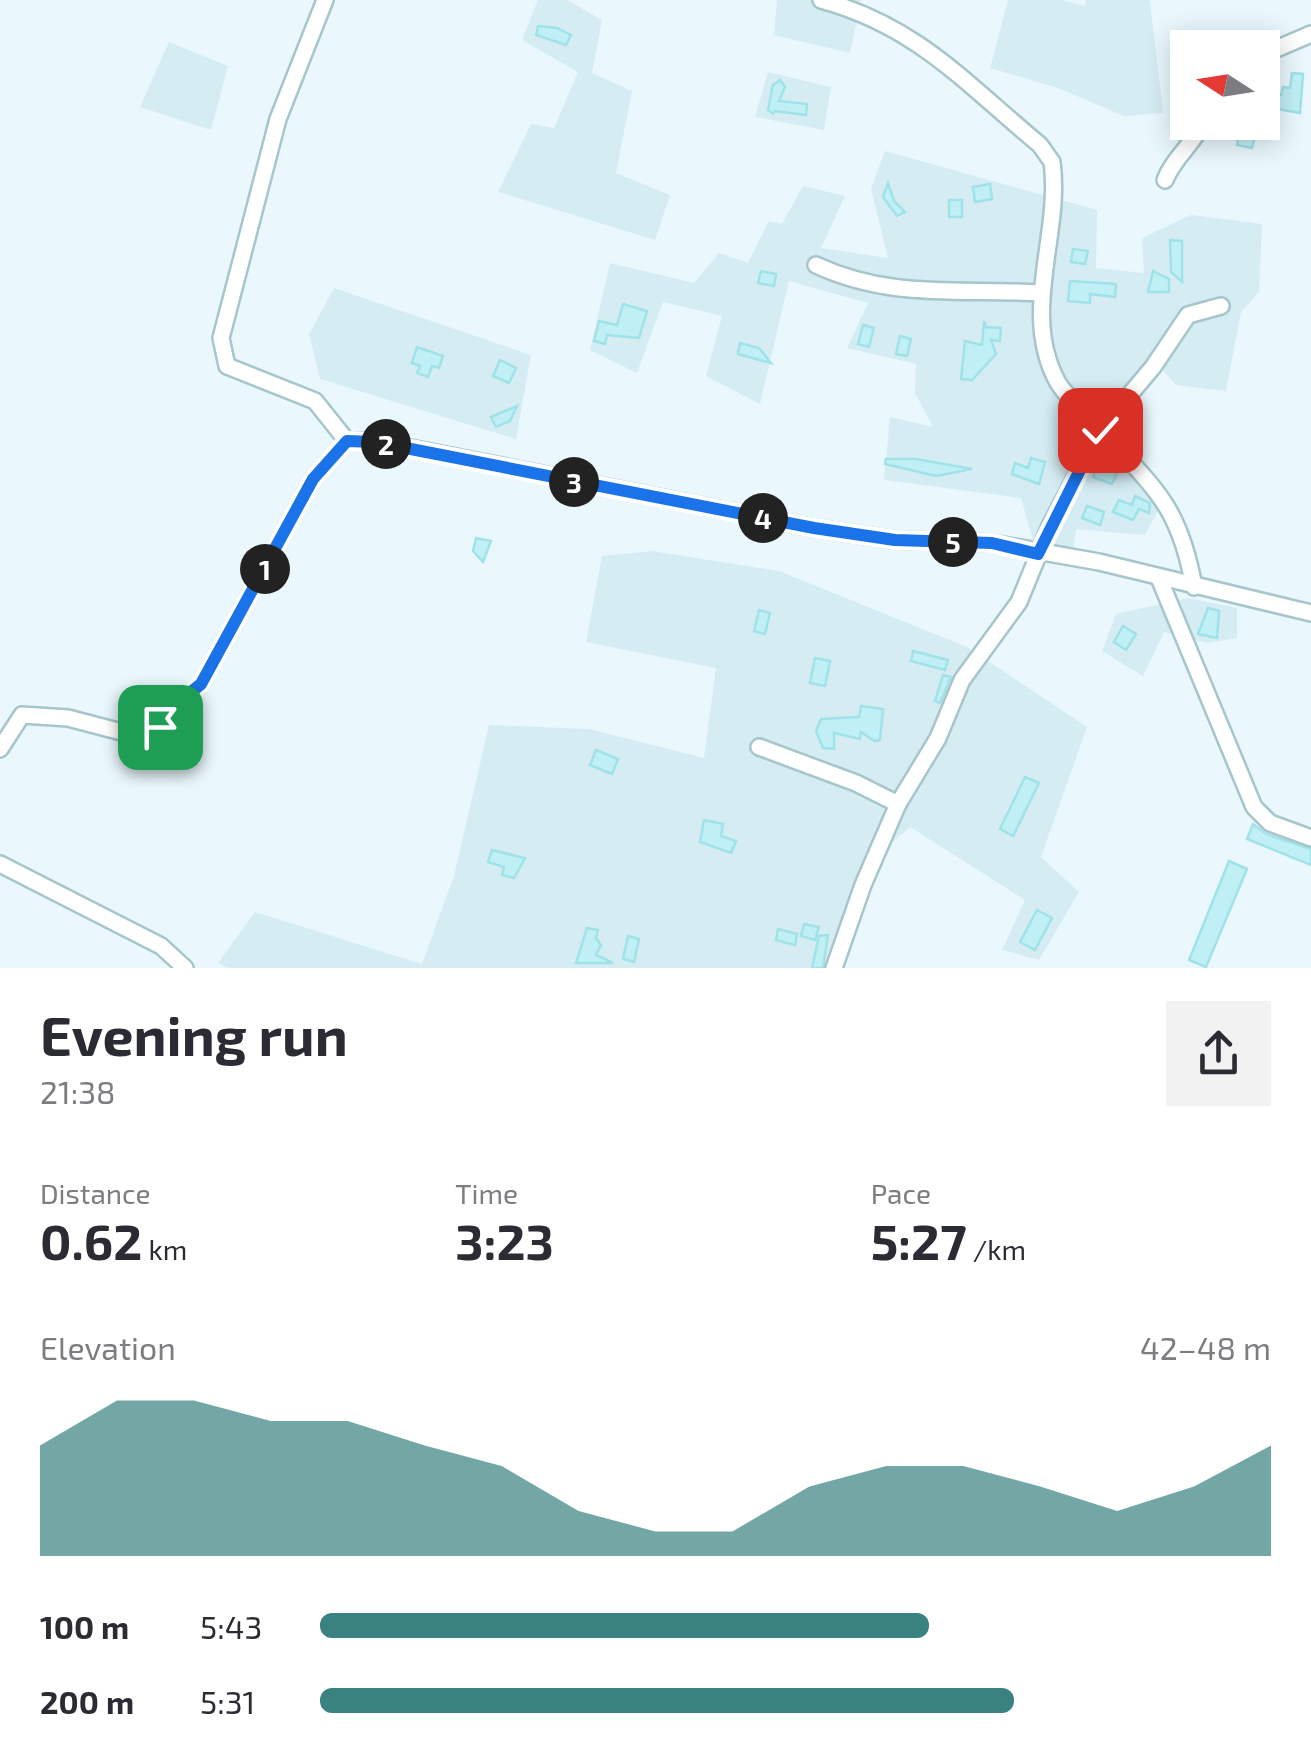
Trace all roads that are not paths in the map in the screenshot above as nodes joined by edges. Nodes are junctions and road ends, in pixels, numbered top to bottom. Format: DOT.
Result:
graph roads {
  1 [pos="325,0"];
  2 [pos="821,0"];
  3 [pos="1311,34"];
  4 [pos="1280,47"];
  5 [pos="1193,140"];
  6 [pos="1165,180"];
  7 [pos="816,265"];
  8 [pos="1040,292"];
  9 [pos="1221,306"];
  10 [pos="1100,430"];
  11 [pos="347,441"];
  12 [pos="1038,554"];
  13 [pos="1160,578"];
  14 [pos="1194,587"];
  15 [pos="1311,613"];
  16 [pos="759,747"];
  17 [pos="0,748"];
  18 [pos="898,804"];
  19 [pos="1311,838"];
  20 [pos="0,864"];
  21 [pos="185,968"];
  22 [pos="834,968"];
  1 -- 11 [label="street"];
  2 -- 8 [label="street"];
  3 -- 4 [label="street"];
  5 -- 6 [label="street"];
  7 -- 8 [label="street"];
  8 -- 10 [label="street"];
  9 -- 10 [label="street"];
  10 -- 12 [label="street"];
  10 -- 14 [label="street"];
  11 -- 12 [label="street"];
  11 -- 17 [label="street"];
  12 -- 13 [label="street"];
  12 -- 18 [label="street"];
  13 -- 14 [label="street"];
  13 -- 19 [label="street"];
  14 -- 15 [label="street"];
  16 -- 18 [label="street"];
  18 -- 22 [label="street"];
  20 -- 21 [label="street"];
}
